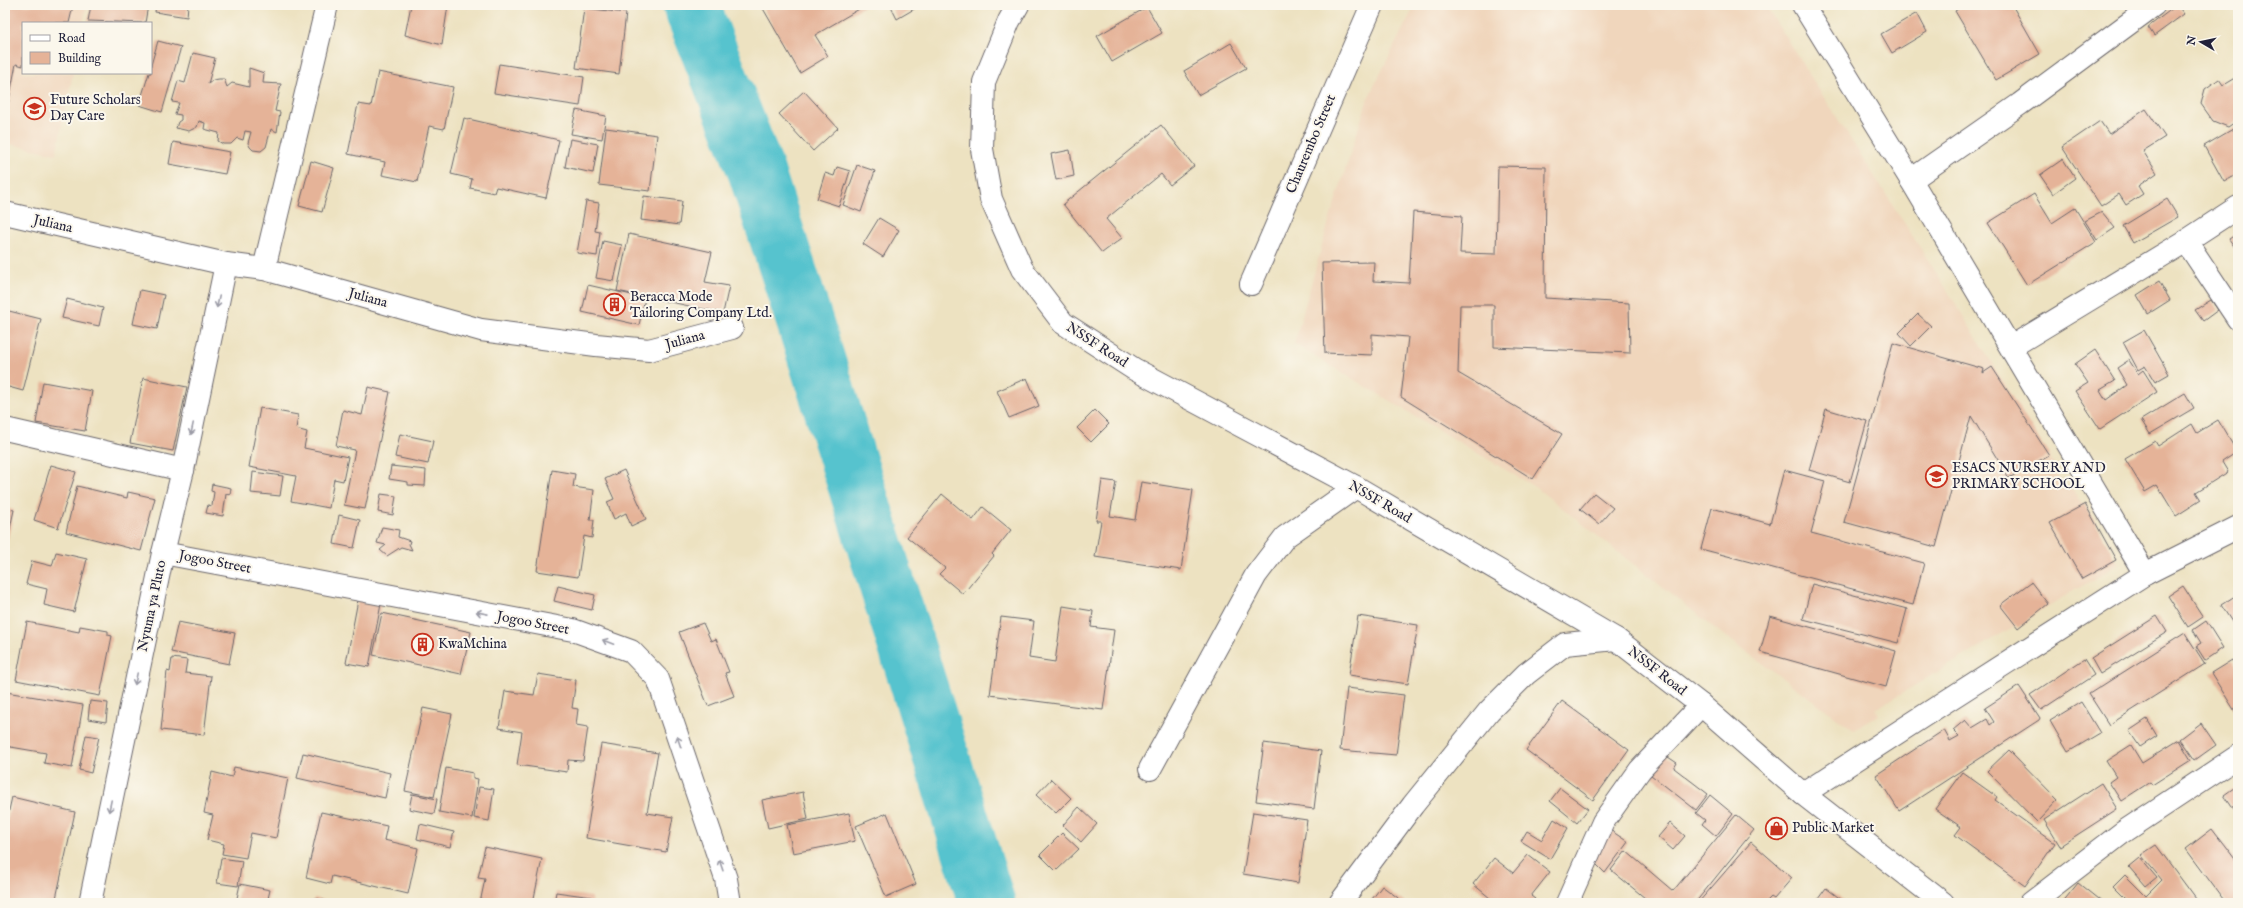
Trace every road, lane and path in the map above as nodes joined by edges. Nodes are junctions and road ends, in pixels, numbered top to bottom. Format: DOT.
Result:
graph roads {
  1 [pos="327,5"];
  2 [pos="1372,5"];
  3 [pos="1803,5"];
  4 [pos="2154,5"];
  5 [pos="1012,10"];
  6 [pos="1911,180"];
  7 [pos="2238,207"];
  8 [pos="5,213"];
  9 [pos="2186,241"];
  10 [pos="226,264"];
  11 [pos="264,269"];
  12 [pos="1251,284"];
  13 [pos="2238,319"];
  14 [pos="732,328"];
  15 [pos="2011,347"];
  16 [pos="5,429"];
  17 [pos="183,470"];
  18 [pos="1356,487"];
  19 [pos="2238,527"];
  20 [pos="163,553"];
  21 [pos="2145,574"];
  22 [pos="1616,639"];
  23 [pos="1701,705"];
  24 [pos="2238,756"];
  25 [pos="1150,769"];
  26 [pos="1804,794"];
  27 [pos="90,903"];
  28 [pos="730,903"];
  29 [pos="1340,903"];
  30 [pos="1567,903"];
  31 [pos="1943,903"];
  32 [pos="2030,903"];
  1 -- 11 [label="street"];
  2 -- 12 [label="street, Chaurembo Street"];
  3 -- 6 [label="street"];
  4 -- 6 [label="street"];
  5 -- 18 [label="street, NSSF Road"];
  6 -- 15 [label="street"];
  7 -- 9 [label="street"];
  8 -- 10 [label="street, Juliana"];
  9 -- 13 [label="street"];
  9 -- 15 [label="street"];
  10 -- 11 [label="street, Juliana"];
  10 -- 17 [label="street, Nyuma ya Pluto, one-way"];
  11 -- 14 [label="street, Juliana"];
  15 -- 21 [label="street"];
  16 -- 17 [label="street"];
  17 -- 20 [label="street, Nyuma ya Pluto"];
  18 -- 22 [label="street, NSSF Road"];
  18 -- 25 [label="street"];
  19 -- 21 [label="street"];
  20 -- 27 [label="street, Nyuma ya Pluto, one-way"];
  28 -- 20 [label="street, Jogoo Street, one-way"];
  21 -- 26 [label="street"];
  22 -- 23 [label="street, NSSF Road"];
  22 -- 29 [label="street"];
  23 -- 26 [label="street, NSSF Road"];
  23 -- 30 [label="street"];
  24 -- 32 [label="street"];
  26 -- 31 [label="street, NSSF Road"];
}
